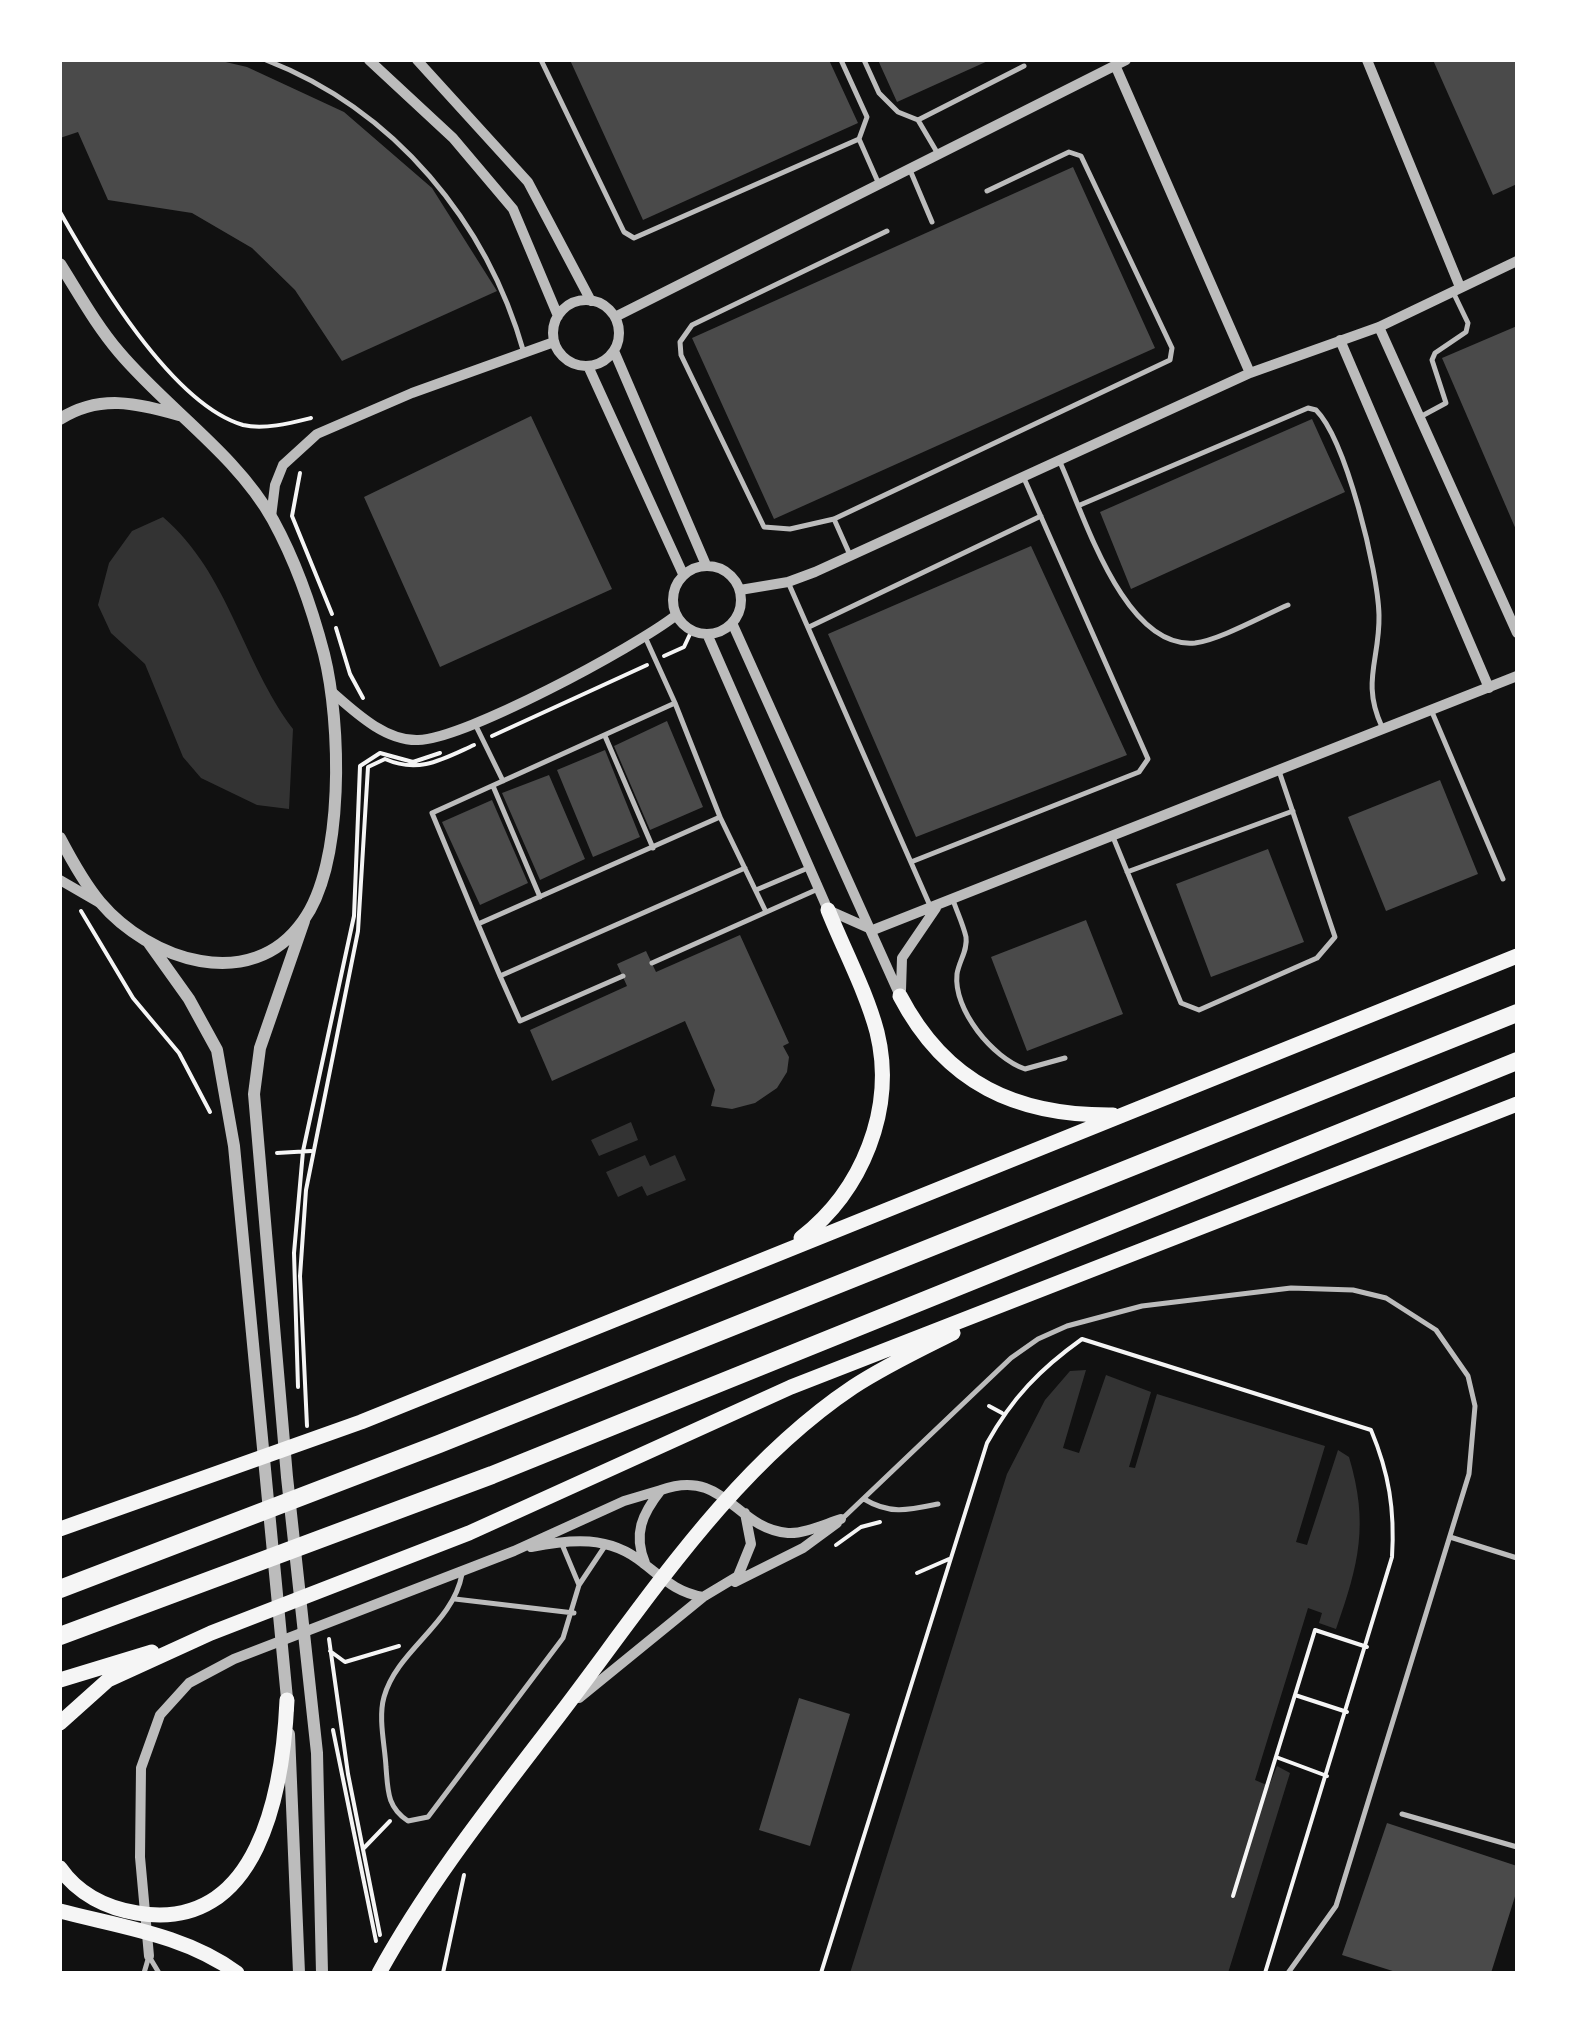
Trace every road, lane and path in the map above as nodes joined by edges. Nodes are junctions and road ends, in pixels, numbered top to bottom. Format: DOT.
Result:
graph roads {
  1 [pos="266,60"];
  2 [pos="369,60"];
  3 [pos="417,60"];
  4 [pos="541,60"];
  5 [pos="841,60"];
  6 [pos="864,60"];
  7 [pos="1367,60"];
  8 [pos="1120,63"];
  9 [pos="1024,66"];
  10 [pos="918,120"];
  11 [pos="859,139"];
  12 [pos="938,154"];
  13 [pos="909,169"];
  14 [pos="879,184"];
  15 [pos="986,191"];
  16 [pos="60,212"];
  17 [pos="932,222"];
  18 [pos="886,232"];
  19 [pos="1517,262"];
  20 [pos="60,264"];
  21 [pos="1456,289"];
  22 [pos="591,302"];
  23 [pos="558,316"];
  24 [pos="614,317"];
  25 [pos="1379,327"];
  26 [pos="1340,340"];
  27 [pos="554,342"];
  28 [pos="614,351"];
  29 [pos="524,352"];
  30 [pos="588,366"];
  31 [pos="1250,373"];
  32 [pos="181,416"];
  33 [pos="1420,417"];
  34 [pos="60,419"];
  35 [pos="323,431"];
  36 [pos="1059,460"];
  37 [pos="300,470"];
  38 [pos="1024,476"];
  39 [pos="1080,505"];
  40 [pos="1041,516"];
  41 [pos="271,517"];
  42 [pos="834,518"];
  43 [pos="850,555"];
  44 [pos="706,565"];
  45 [pos="683,574"];
  46 [pos="788,582"];
  47 [pos="740,590"];
  48 [pos="1288,605"];
  49 [pos="675,616"];
  50 [pos="732,625"];
  51 [pos="808,627"];
  52 [pos="691,632"];
  53 [pos="1517,633"];
  54 [pos="708,636"];
  55 [pos="646,639"];
  56 [pos="656,660"];
  57 [pos="1517,676"];
  58 [pos="1489,688"];
  59 [pos="332,692"];
  60 [pos="675,704"];
  61 [pos="372,706"];
  62 [pos="1431,711"];
  63 [pos="474,724"];
  64 [pos="1383,730"];
  65 [pos="456,731"];
  66 [pos="605,736"];
  67 [pos="484,740"];
  68 [pos="1279,771"];
  69 [pos="503,782"];
  70 [pos="493,786"];
  71 [pos="1293,810"];
  72 [pos="720,817"];
  73 [pos="1113,837"];
  74 [pos="60,838"];
  75 [pos="654,849"];
  76 [pos="911,862"];
  77 [pos="745,868"];
  78 [pos="808,868"];
  79 [pos="1127,872"];
  80 [pos="1504,879"];
  81 [pos="60,880"];
  82 [pos="755,890"];
  83 [pos="818,890"];
  84 [pos="540,896"];
  85 [pos="953,900"];
  86 [pos="70,904"];
  87 [pos="102,904"];
  88 [pos="934,907"];
  89 [pos="828,910"];
  90 [pos="766,912"];
  91 [pos="304,920"];
  92 [pos="478,924"];
  93 [pos="873,930"];
  94 [pos="148,941"];
  95 [pos="1517,956"];
  96 [pos="652,963"];
  97 [pos="500,976"];
  98 [pos="622,976"];
  99 [pos="900,996"];
  100 [pos="1517,1012"];
  101 [pos="1065,1058"];
  102 [pos="1517,1061"];
  103 [pos="1517,1104"];
  104 [pos="1122,1114"];
  105 [pos="212,1122"];
  106 [pos="303,1151"];
  107 [pos="311,1151"];
  108 [pos="268,1154"];
  109 [pos="786,1250"];
  110 [pos="1013,1302"];
  111 [pos="989,1406"];
  112 [pos="1004,1414"];
  113 [pos="661,1490"];
  114 [pos="864,1499"];
  115 [pos="730,1500"];
  116 [pos="938,1504"];
  117 [pos="950,1512"];
  118 [pos="965,1512"];
  119 [pos="746,1513"];
  120 [pos="841,1519"];
  121 [pos="889,1519"];
  122 [pos="60,1529"];
  123 [pos="1450,1537"];
  124 [pos="560,1541"];
  125 [pos="606,1544"];
  126 [pos="824,1549"];
  127 [pos="514,1551"];
  128 [pos="1517,1558"];
  129 [pos="950,1559"];
  130 [pos="645,1564"];
  131 [pos="462,1571"];
  132 [pos="917,1573"];
  133 [pos="662,1580"];
  134 [pos="579,1585"];
  135 [pos="728,1586"];
  136 [pos="60,1589"];
  137 [pos="703,1597"];
  138 [pos="455,1599"];
  139 [pos="574,1613"];
  140 [pos="211,1633"];
  141 [pos="60,1636"];
  142 [pos="424,1638"];
  143 [pos="1367,1648"];
  144 [pos="322,1653"];
  145 [pos="60,1680"];
  146 [pos="327,1690"];
  147 [pos="1295,1695"];
  148 [pos="288,1700"];
  149 [pos="1347,1712"];
  150 [pos="560,1715"];
  151 [pos="60,1723"];
  152 [pos="332,1726"];
  153 [pos="1276,1757"];
  154 [pos="1327,1776"];
  155 [pos="397,1814"];
  156 [pos="1402,1814"];
  157 [pos="1517,1847"];
  158 [pos="363,1849"];
  159 [pos="468,1859"];
  160 [pos="60,1868"];
  161 [pos="1233,1896"];
  162 [pos="60,1911"];
  163 [pos="149,1956"];
  164 [pos="144,1973"];
  165 [pos="159,1973"];
  166 [pos="236,1973"];
  167 [pos="299,1973"];
  168 [pos="322,1973"];
  169 [pos="379,1973"];
  170 [pos="443,1973"];
  171 [pos="820,1973"];
  172 [pos="1265,1973"];
  173 [pos="1288,1973"];
  1 -- 29 [label="lane"];
  2 -- 23 [label="street"];
  3 -- 22 [label="street"];
  4 -- 11 [label="lane"];
  5 -- 11 [label="lane"];
  6 -- 10 [label="lane"];
  7 -- 21 [label="street"];
  8 -- 12 [label="street"];
  8 -- 31 [label="street"];
  9 -- 10 [label="lane"];
  10 -- 12 [label="lane"];
  11 -- 14 [label="lane"];
  12 -- 13 [label="street"];
  13 -- 14 [label="street"];
  13 -- 17 [label="lane"];
  14 -- 24 [label="street"];
  15 -- 42 [label="lane"];
  16 -- 35 [label="path"];
  18 -- 42 [label="lane"];
  19 -- 21 [label="street"];
  20 -- 32 [label="street"];
  21 -- 25 [label="street"];
  21 -- 33 [label="lane"];
  22 -- 23 [label="street"];
  22 -- 24 [label="street"];
  23 -- 27 [label="street"];
  24 -- 28 [label="street"];
  25 -- 26 [label="street"];
  25 -- 33 [label="street"];
  26 -- 31 [label="street"];
  26 -- 58 [label="street"];
  27 -- 29 [label="street"];
  27 -- 30 [label="street"];
  28 -- 30 [label="street"];
  28 -- 44 [label="street"];
  29 -- 35 [label="street"];
  30 -- 45 [label="street"];
  31 -- 36 [label="street"];
  32 -- 34 [label="street"];
  32 -- 41 [label="street"];
  33 -- 53 [label="street"];
  35 -- 41 [label="street"];
  36 -- 38 [label="street"];
  36 -- 39 [label="lane"];
  37 -- 61 [label="path"];
  38 -- 40 [label="lane"];
  38 -- 43 [label="street"];
  39 -- 48 [label="lane"];
  39 -- 64 [label="lane"];
  40 -- 51 [label="lane"];
  40 -- 76 [label="lane"];
  41 -- 59 [label="street"];
  42 -- 43 [label="lane"];
  43 -- 46 [label="street"];
  44 -- 45 [label="street"];
  44 -- 47 [label="street"];
  45 -- 49 [label="street"];
  46 -- 47 [label="street"];
  46 -- 51 [label="lane"];
  47 -- 50 [label="street"];
  49 -- 52 [label="street"];
  49 -- 55 [label="street"];
  50 -- 54 [label="street"];
  50 -- 93 [label="street"];
  51 -- 76 [label="lane"];
  52 -- 54 [label="street"];
  52 -- 56 [label="path"];
  54 -- 78 [label="street"];
  55 -- 56 [label="lane"];
  55 -- 63 [label="street"];
  56 -- 60 [label="lane"];
  56 -- 67 [label="path"];
  57 -- 58 [label="street"];
  58 -- 62 [label="street"];
  59 -- 65 [label="street"];
  59 -- 91 [label="street"];
  60 -- 66 [label="lane"];
  60 -- 72 [label="lane"];
  62 -- 64 [label="street"];
  62 -- 80 [label="lane"];
  63 -- 65 [label="street"];
  63 -- 67 [label="lane"];
  64 -- 68 [label="street"];
  65 -- 106 [label="path"];
  66 -- 69 [label="lane"];
  66 -- 75 [label="lane"];
  67 -- 69 [label="lane"];
  67 -- 107 [label="path"];
  68 -- 71 [label="lane"];
  68 -- 73 [label="street"];
  69 -- 70 [label="lane"];
  70 -- 84 [label="lane"];
  70 -- 92 [label="lane"];
  71 -- 79 [label="lane"];
  71 -- 79 [label="lane"];
  72 -- 75 [label="lane"];
  72 -- 77 [label="lane"];
  73 -- 79 [label="lane"];
  73 -- 85 [label="street"];
  74 -- 87 [label="street"];
  75 -- 84 [label="lane"];
  76 -- 88 [label="lane"];
  77 -- 82 [label="lane"];
  77 -- 97 [label="lane"];
  78 -- 82 [label="lane"];
  78 -- 83 [label="street"];
  81 -- 87 [label="street"];
  82 -- 90 [label="lane"];
  83 -- 89 [label="street"];
  83 -- 90 [label="lane"];
  84 -- 92 [label="lane"];
  85 -- 88 [label="street"];
  85 -- 101 [label="lane"];
  86 -- 105 [label="path"];
  87 -- 94 [label="street"];
  88 -- 93 [label="street"];
  88 -- 99 [label="street"];
  89 -- 93 [label="street"];
  89 -- 109 [label="highway"];
  90 -- 96 [label="lane"];
  91 -- 94 [label="street"];
  91 -- 168 [label="street"];
  92 -- 97 [label="lane"];
  93 -- 99 [label="street"];
  94 -- 148 [label="street"];
  95 -- 104 [label="highway"];
  97 -- 98 [label="lane"];
  99 -- 104 [label="highway"];
  100 -- 136 [label="highway"];
  102 -- 141 [label="highway"];
  103 -- 110 [label="highway"];
  104 -- 109 [label="highway"];
  106 -- 107 [label="path"];
  106 -- 107 [label="path"];
  106 -- 108 [label="path"];
  109 -- 122 [label="highway"];
  110 -- 115 [label="highway"];
  110 -- 140 [label="highway"];
  111 -- 112 [label="path"];
  112 -- 118 [label="path"];
  112 -- 143 [label="path"];
  113 -- 115 [label="street"];
  113 -- 127 [label="street"];
  113 -- 130 [label="street"];
  114 -- 116 [label="lane"];
  114 -- 120 [label="lane"];
  114 -- 123 [label="lane"];
  115 -- 119 [label="street"];
  115 -- 133 [label="highway"];
  117 -- 118 [label="path"];
  118 -- 129 [label="path"];
  119 -- 120 [label="street"];
  119 -- 135 [label="street"];
  120 -- 135 [label="street"];
  121 -- 126 [label="path"];
  123 -- 128 [label="lane"];
  123 -- 173 [label="lane"];
  124 -- 125 [label="street"];
  124 -- 127 [label="street"];
  124 -- 134 [label="lane"];
  125 -- 130 [label="street"];
  125 -- 134 [label="lane"];
  127 -- 131 [label="street"];
  129 -- 132 [label="path"];
  129 -- 171 [label="path"];
  130 -- 133 [label="street"];
  131 -- 138 [label="lane"];
  131 -- 163 [label="street"];
  133 -- 137 [label="street"];
  133 -- 150 [label="highway"];
  134 -- 139 [label="lane"];
  135 -- 137 [label="street"];
  137 -- 150 [label="street"];
  138 -- 139 [label="lane"];
  138 -- 142 [label="lane"];
  139 -- 155 [label="lane"];
  140 -- 145 [label="highway"];
  140 -- 151 [label="highway"];
  142 -- 155 [label="lane"];
  142 -- 158 [label="path"];
  143 -- 147 [label="path"];
  143 -- 149 [label="path"];
  144 -- 146 [label="path"];
  147 -- 149 [label="path"];
  147 -- 153 [label="path"];
  148 -- 160 [label="highway"];
  148 -- 167 [label="street"];
  149 -- 154 [label="path"];
  150 -- 169 [label="highway"];
  152 -- 158 [label="path"];
  153 -- 154 [label="path"];
  153 -- 161 [label="path"];
  154 -- 172 [label="path"];
  155 -- 158 [label="path"];
  156 -- 157 [label="lane"];
  159 -- 170 [label="path"];
  162 -- 166 [label="highway"];
  163 -- 164 [label="lane"];
  163 -- 165 [label="lane"];
}
